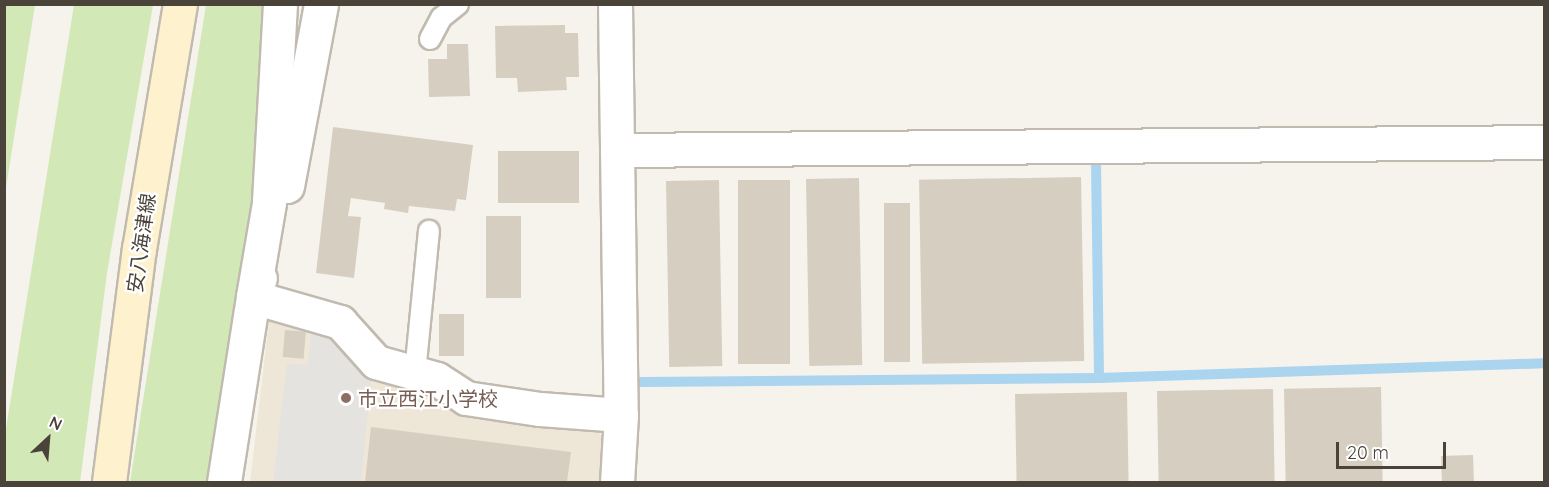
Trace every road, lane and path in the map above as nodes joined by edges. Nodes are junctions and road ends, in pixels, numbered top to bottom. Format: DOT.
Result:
graph roads {
  1 [pos="180,4"];
  2 [pos="280,4"];
  3 [pos="321,4"];
  4 [pos="458,4"];
  5 [pos="615,4"];
  6 [pos="430,39"];
  7 [pos="1545,142"];
  8 [pos="618,150"];
  9 [pos="429,231"];
  10 [pos="253,297"];
  11 [pos="415,373"];
  12 [pos="621,415"];
  13 [pos="109,483"];
  14 [pos="224,483"];
  15 [pos="617,483"];
  1 -- 13 [label="main road, 安八海津線"];
  2 -- 10 [label="street"];
  3 -- 10 [label="street"];
  4 -- 6 [label="lane"];
  5 -- 8 [label="street"];
  7 -- 8 [label="street"];
  8 -- 12 [label="street"];
  9 -- 11 [label="lane"];
  10 -- 11 [label="street"];
  10 -- 14 [label="street"];
  11 -- 12 [label="street"];
  12 -- 15 [label="street"];
}
